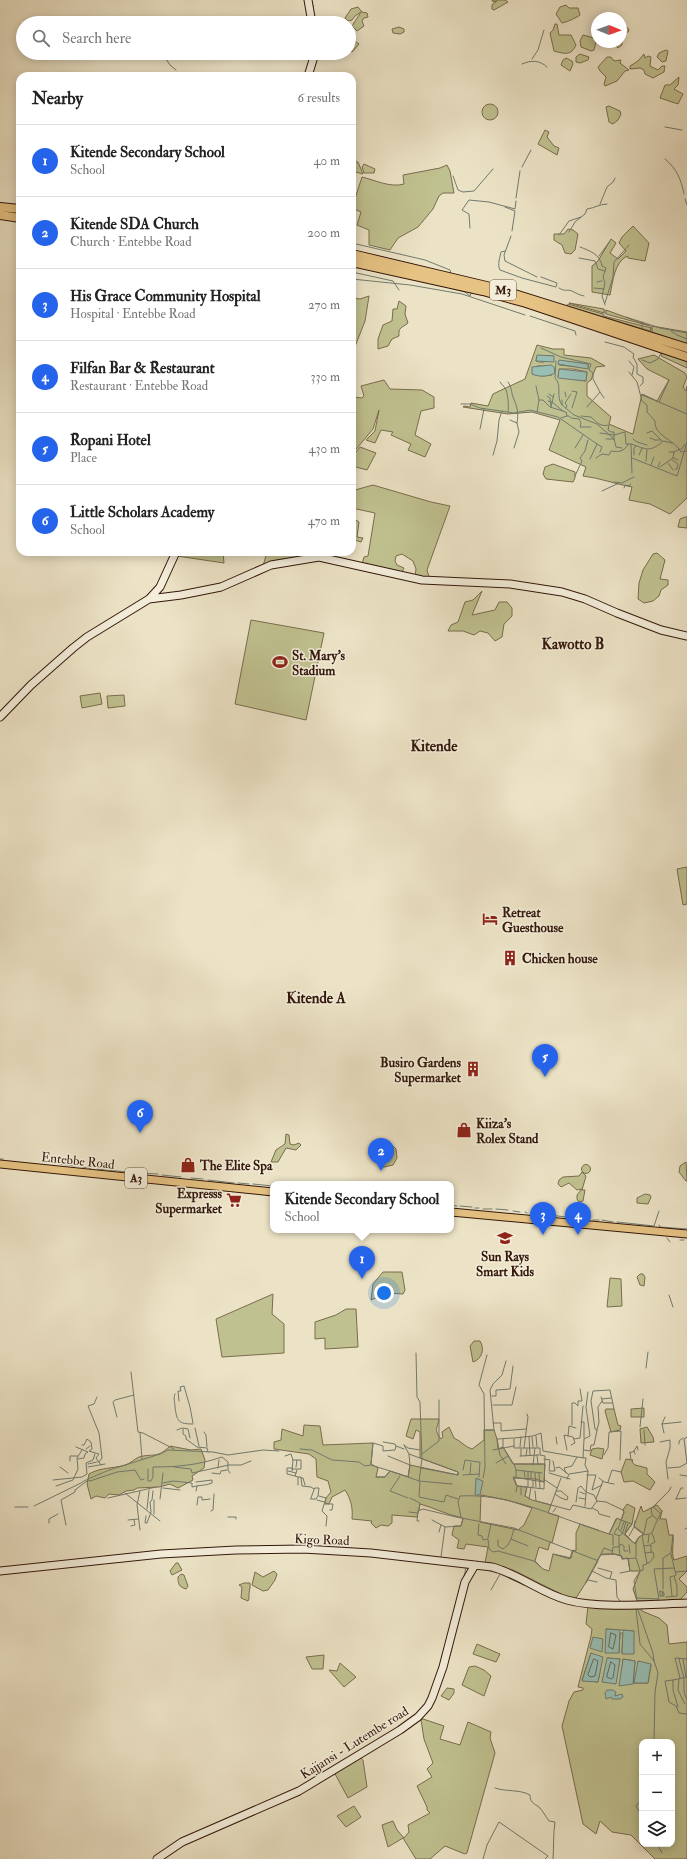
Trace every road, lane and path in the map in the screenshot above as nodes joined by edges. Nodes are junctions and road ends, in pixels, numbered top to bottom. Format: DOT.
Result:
graph roads {
  1 [pos="308,0"];
  2 [pos="311,16"];
  3 [pos="313,60"];
  4 [pos="309,72"];
  5 [pos="0,207"];
  6 [pos="16,209"];
  7 [pos="0,215"];
  8 [pos="16,217"];
  9 [pos="356,255"];
  10 [pos="356,263"];
  11 [pos="687,348"];
  12 [pos="687,357"];
  13 [pos="174,556"];
  14 [pos="149,599"];
  15 [pos="687,636"];
  16 [pos="0,717"];
  17 [pos="0,1164"];
  18 [pos="270,1192"];
  19 [pos="454,1212"];
  20 [pos="687,1234"];
  21 [pos="475,1565"];
  22 [pos="0,1571"];
  23 [pos="686,1603"];
  24 [pos="156,1859"];
  1 -- 2 [label="street"];
  3 -- 4 [label="street"];
  5 -- 6 [label="highway"];
  7 -- 8 [label="highway"];
  9 -- 11 [label="highway, M3"];
  10 -- 12 [label="highway, M3"];
  13 -- 14 [label="street"];
  14 -- 15 [label="street"];
  14 -- 16 [label="street"];
  17 -- 18 [label="main road, Entebbe Road / A3"];
  19 -- 20 [label="main road"];
  21 -- 22 [label="street, Kigo Road"];
  21 -- 23 [label="street, Kigo Road"];
  21 -- 24 [label="street, Kajjansi - Lutembe road"];
}
